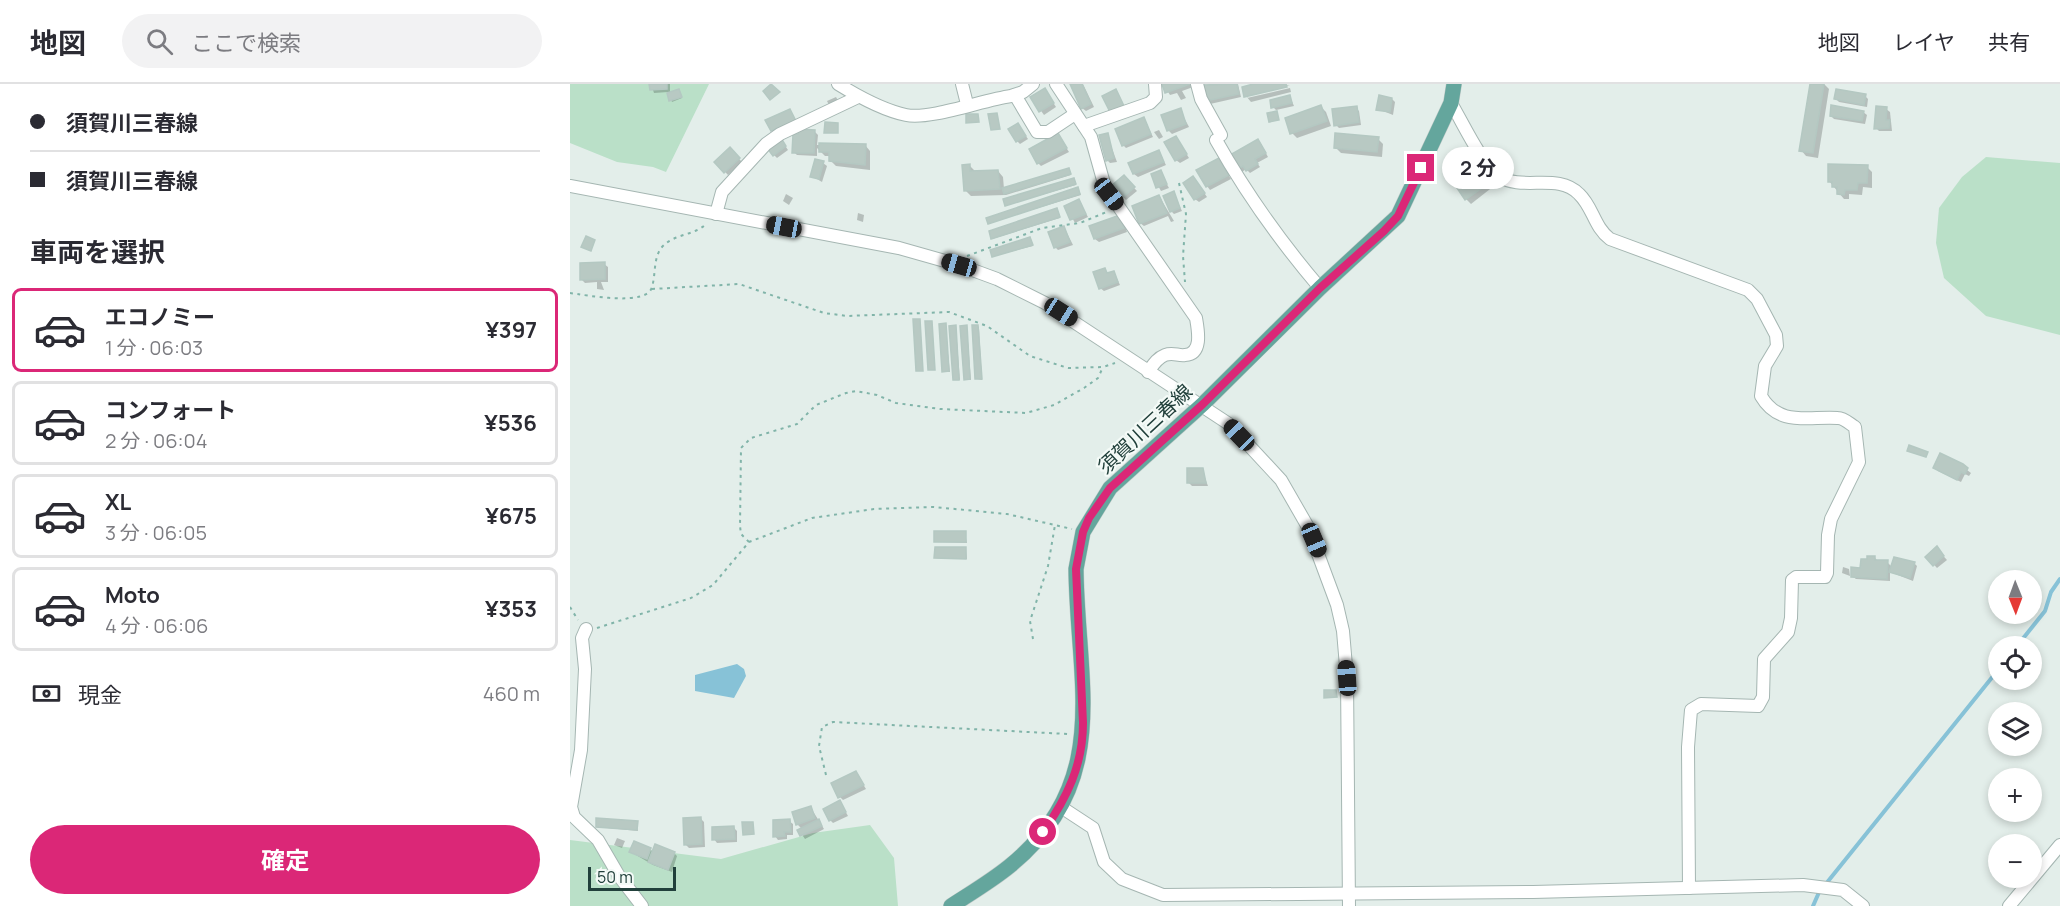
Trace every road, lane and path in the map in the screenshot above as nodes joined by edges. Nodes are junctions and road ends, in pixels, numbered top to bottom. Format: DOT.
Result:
graph roads {
  1 [pos="838,84"];
  2 [pos="962,84"];
  3 [pos="1033,84"];
  4 [pos="1056,84"];
  5 [pos="1155,84"];
  6 [pos="1197,84"];
  7 [pos="1454,84"];
  8 [pos="1015,94"];
  9 [pos="858,97"];
  10 [pos="1451,103"];
  11 [pos="967,104"];
  12 [pos="1075,114"];
  13 [pos="1084,126"];
  14 [pos="1179,183"];
  15 [pos="570,186"];
  16 [pos="1119,207"];
  17 [pos="716,214"];
  18 [pos="959,265"];
  19 [pos="1320,288"];
  20 [pos="652,289"];
  21 [pos="1179,292"];
  22 [pos="570,293"];
  23 [pos="1127,357"];
  24 [pos="1103,367"];
  25 [pos="1148,372"];
  26 [pos="1203,404"];
  27 [pos="1055,525"];
  28 [pos="1083,532"];
  29 [pos="749,542"];
  30 [pos="570,607"];
  31 [pos="575,616"];
  32 [pos="570,621"];
  33 [pos="586,629"];
  34 [pos="1033,639"];
  35 [pos="1083,734"];
  36 [pos="826,775"];
  37 [pos="1061,807"];
  38 [pos="2060,845"];
  39 [pos="1689,888"];
  40 [pos="1349,900"];
  41 [pos="642,906"];
  42 [pos="951,906"];
  43 [pos="1863,906"];
  44 [pos="2009,906"];
  1 -- 9 [label="street"];
  2 -- 11 [label="street"];
  3 -- 8 [label="street"];
  4 -- 12 [label="street"];
  5 -- 13 [label="street"];
  6 -- 19 [label="street"];
  7 -- 10 [label="main road, 須賀川三春線"];
  8 -- 11 [label="street"];
  8 -- 12 [label="street"];
  9 -- 11 [label="street"];
  9 -- 17 [label="street"];
  10 -- 19 [label="main road, 須賀川三春線"];
  10 -- 39 [label="street"];
  12 -- 13 [label="street"];
  13 -- 16 [label="street"];
  14 -- 21 [label="path"];
  15 -- 17 [label="street"];
  16 -- 18 [label="path"];
  16 -- 21 [label="street"];
  17 -- 18 [label="street"];
  17 -- 20 [label="path"];
  18 -- 23 [label="street"];
  19 -- 26 [label="main road, 須賀川三春線"];
  20 -- 22 [label="path"];
  20 -- 24 [label="path"];
  21 -- 25 [label="street"];
  23 -- 24 [label="path"];
  23 -- 25 [label="street"];
  24 -- 29 [label="path"];
  25 -- 26 [label="street"];
  26 -- 28 [label="main road, 須賀川三春線"];
  26 -- 40 [label="street"];
  27 -- 28 [label="path"];
  27 -- 29 [label="path"];
  27 -- 34 [label="path"];
  28 -- 35 [label="main road, 須賀川三春線"];
  29 -- 33 [label="path"];
  30 -- 31 [label="path"];
  31 -- 32 [label="path"];
  31 -- 33 [label="path"];
  33 -- 41 [label="street"];
  35 -- 36 [label="path"];
  35 -- 37 [label="main road, 須賀川三春線"];
  37 -- 40 [label="street"];
  37 -- 42 [label="main road, 須賀川三春線"];
  38 -- 44 [label="street"];
  39 -- 40 [label="street"];
  39 -- 43 [label="street"];
}
